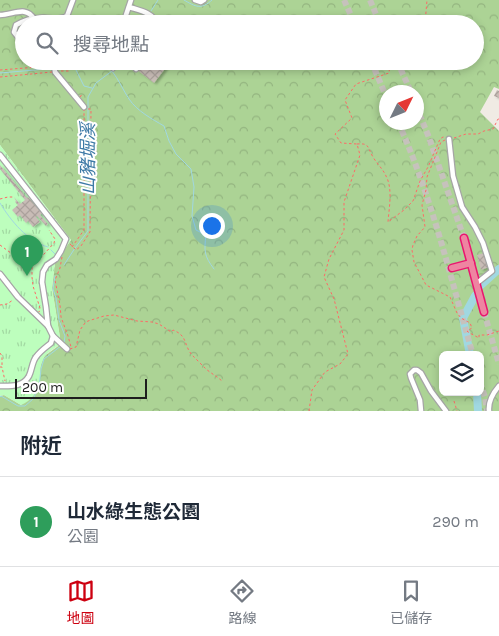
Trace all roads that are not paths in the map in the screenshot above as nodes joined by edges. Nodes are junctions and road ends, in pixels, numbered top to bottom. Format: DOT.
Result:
graph roads {
  1 [pos="73,0"];
  2 [pos="131,0"];
  3 [pos="195,0"];
  4 [pos="204,0"];
  5 [pos="129,7"];
  6 [pos="0,15"];
  7 [pos="32,15"];
  8 [pos="67,15"];
  9 [pos="127,15"];
  10 [pos="151,15"];
  11 [pos="55,70"];
  12 [pos="84,106"];
  13 [pos="449,139"];
  14 [pos="0,155"];
  15 [pos="464,238"];
  16 [pos="471,262"];
  17 [pos="452,268"];
  18 [pos="0,274"];
  19 [pos="477,283"];
  20 [pos="484,312"];
  21 [pos="48,326"];
  22 [pos="52,336"];
  23 [pos="69,349"];
  24 [pos="3,386"];
  25 [pos="499,386"];
  26 [pos="421,411"];
  27 [pos="446,411"];
  28 [pos="489,411"];
  1 -- 8 [label="street"];
  2 -- 5 [label="street"];
  3 -- 4 [label="street"];
  5 -- 9 [label="street"];
  5 -- 10 [label="street"];
  6 -- 7 [label="street"];
  11 -- 12 [label="street"];
  13 -- 19 [label="street"];
  14 -- 21 [label="street"];
  15 -- 16 [label="highway"];
  16 -- 17 [label="highway"];
  16 -- 19 [label="highway"];
  18 -- 21 [label="street"];
  19 -- 20 [label="highway"];
  21 -- 22 [label="street"];
  22 -- 23 [label="street"];
  22 -- 24 [label="street"];
  25 -- 28 [label="street"];
  26 -- 27 [label="street"];
}
